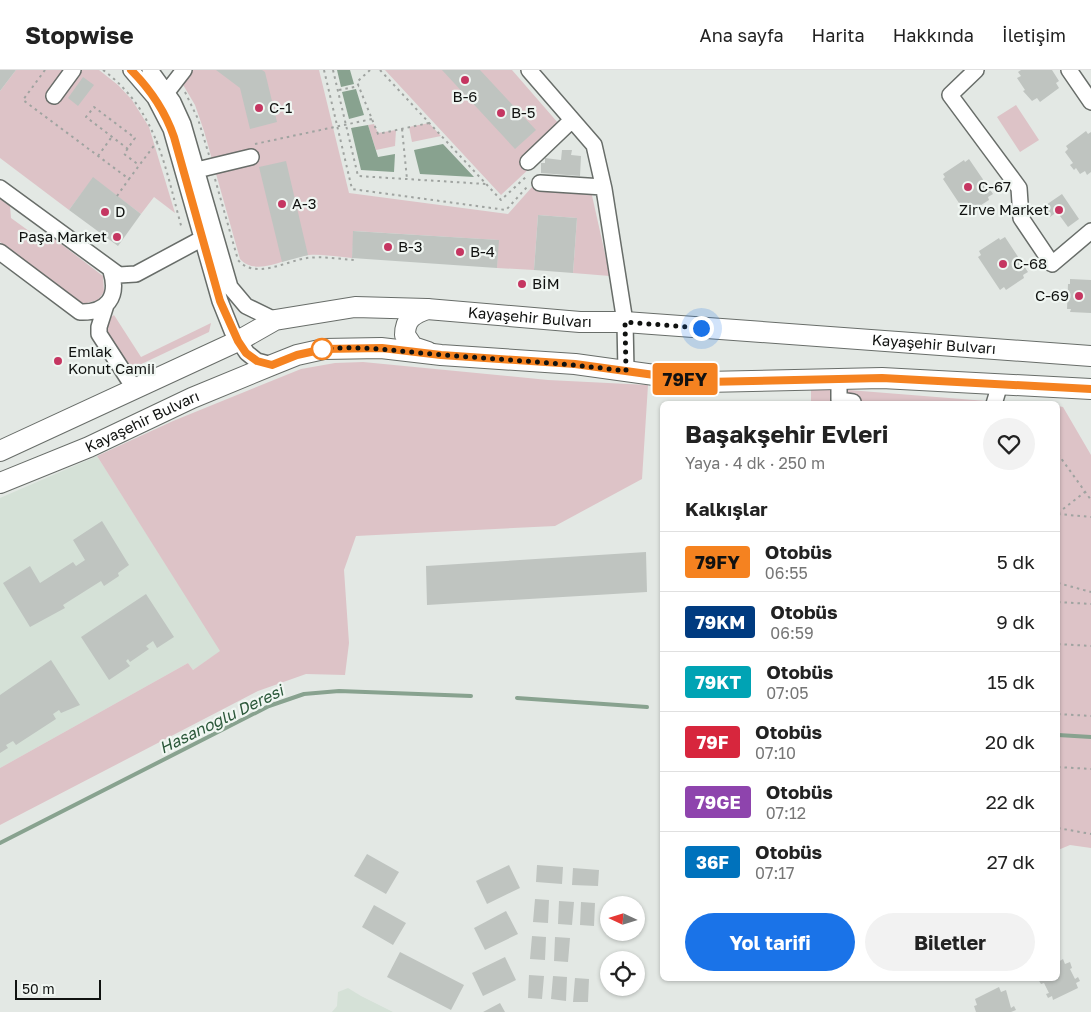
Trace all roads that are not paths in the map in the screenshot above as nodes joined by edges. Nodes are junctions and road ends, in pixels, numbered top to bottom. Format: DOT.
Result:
graph roads {
  1 [pos="73,70"];
  2 [pos="131,70"];
  3 [pos="150,70"];
  4 [pos="529,70"];
  5 [pos="976,70"];
  6 [pos="1069,70"];
  7 [pos="180,75"];
  8 [pos="167,92"];
  9 [pos="54,96"];
  10 [pos="1091,102"];
  11 [pos="572,120"];
  12 [pos="252,150"];
  13 [pos="195,163"];
  14 [pos="603,187"];
  15 [pos="0,188"];
  16 [pos="1091,231"];
  17 [pos="203,238"];
  18 [pos="0,252"];
  19 [pos="111,271"];
  20 [pos="106,305"];
  21 [pos="427,309"];
  22 [pos="275,320"];
  23 [pos="625,322"];
  24 [pos="238,341"];
  25 [pos="441,355"];
  26 [pos="1091,356"];
  27 [pos="272,365"];
  28 [pos="626,371"];
  29 [pos="839,379"];
  30 [pos="1000,384"];
  31 [pos="134,388"];
  32 [pos="1091,389"];
  33 [pos="846,401"];
  34 [pos="995,401"];
  35 [pos="0,451"];
  36 [pos="0,482"];
  1 -- 9 [label="street"];
  2 -- 17 [label="street"];
  3 -- 8 [label="street"];
  4 -- 11 [label="street"];
  5 -- 16 [label="street"];
  6 -- 10 [label="street"];
  7 -- 8 [label="street"];
  8 -- 13 [label="street"];
  11 -- 14 [label="street"];
  11 -- 14 [label="street"];
  12 -- 13 [label="street"];
  13 -- 22 [label="street"];
  14 -- 23 [label="street"];
  15 -- 19 [label="street"];
  17 -- 19 [label="street"];
  17 -- 24 [label="street"];
  18 -- 20 [label="street"];
  19 -- 20 [label="street"];
  20 -- 31 [label="street"];
  21 -- 22 [label="main road, Kayaşehir Bulvarı"];
  21 -- 23 [label="main road, Kayaşehir Bulvarı"];
  21 -- 25 [label="main road"];
  22 -- 24 [label="main road, Kayaşehir Bulvarı"];
  23 -- 26 [label="main road, Kayaşehir Bulvarı"];
  23 -- 28 [label="street"];
  24 -- 27 [label="street"];
  24 -- 31 [label="main road, Kayaşehir Bulvarı"];
  25 -- 27 [label="main road, Kayaşehir Bulvarı"];
  25 -- 28 [label="main road, Kayaşehir Bulvarı"];
  27 -- 36 [label="main road, Kayaşehir Bulvarı"];
  28 -- 29 [label="main road, Kayaşehir Bulvarı"];
  29 -- 30 [label="main road, Kayaşehir Bulvarı"];
  29 -- 33 [label="street"];
  30 -- 32 [label="main road, Kayaşehir Bulvarı"];
  30 -- 34 [label="street"];
  31 -- 35 [label="main road, Kayaşehir Bulvarı"];
}
